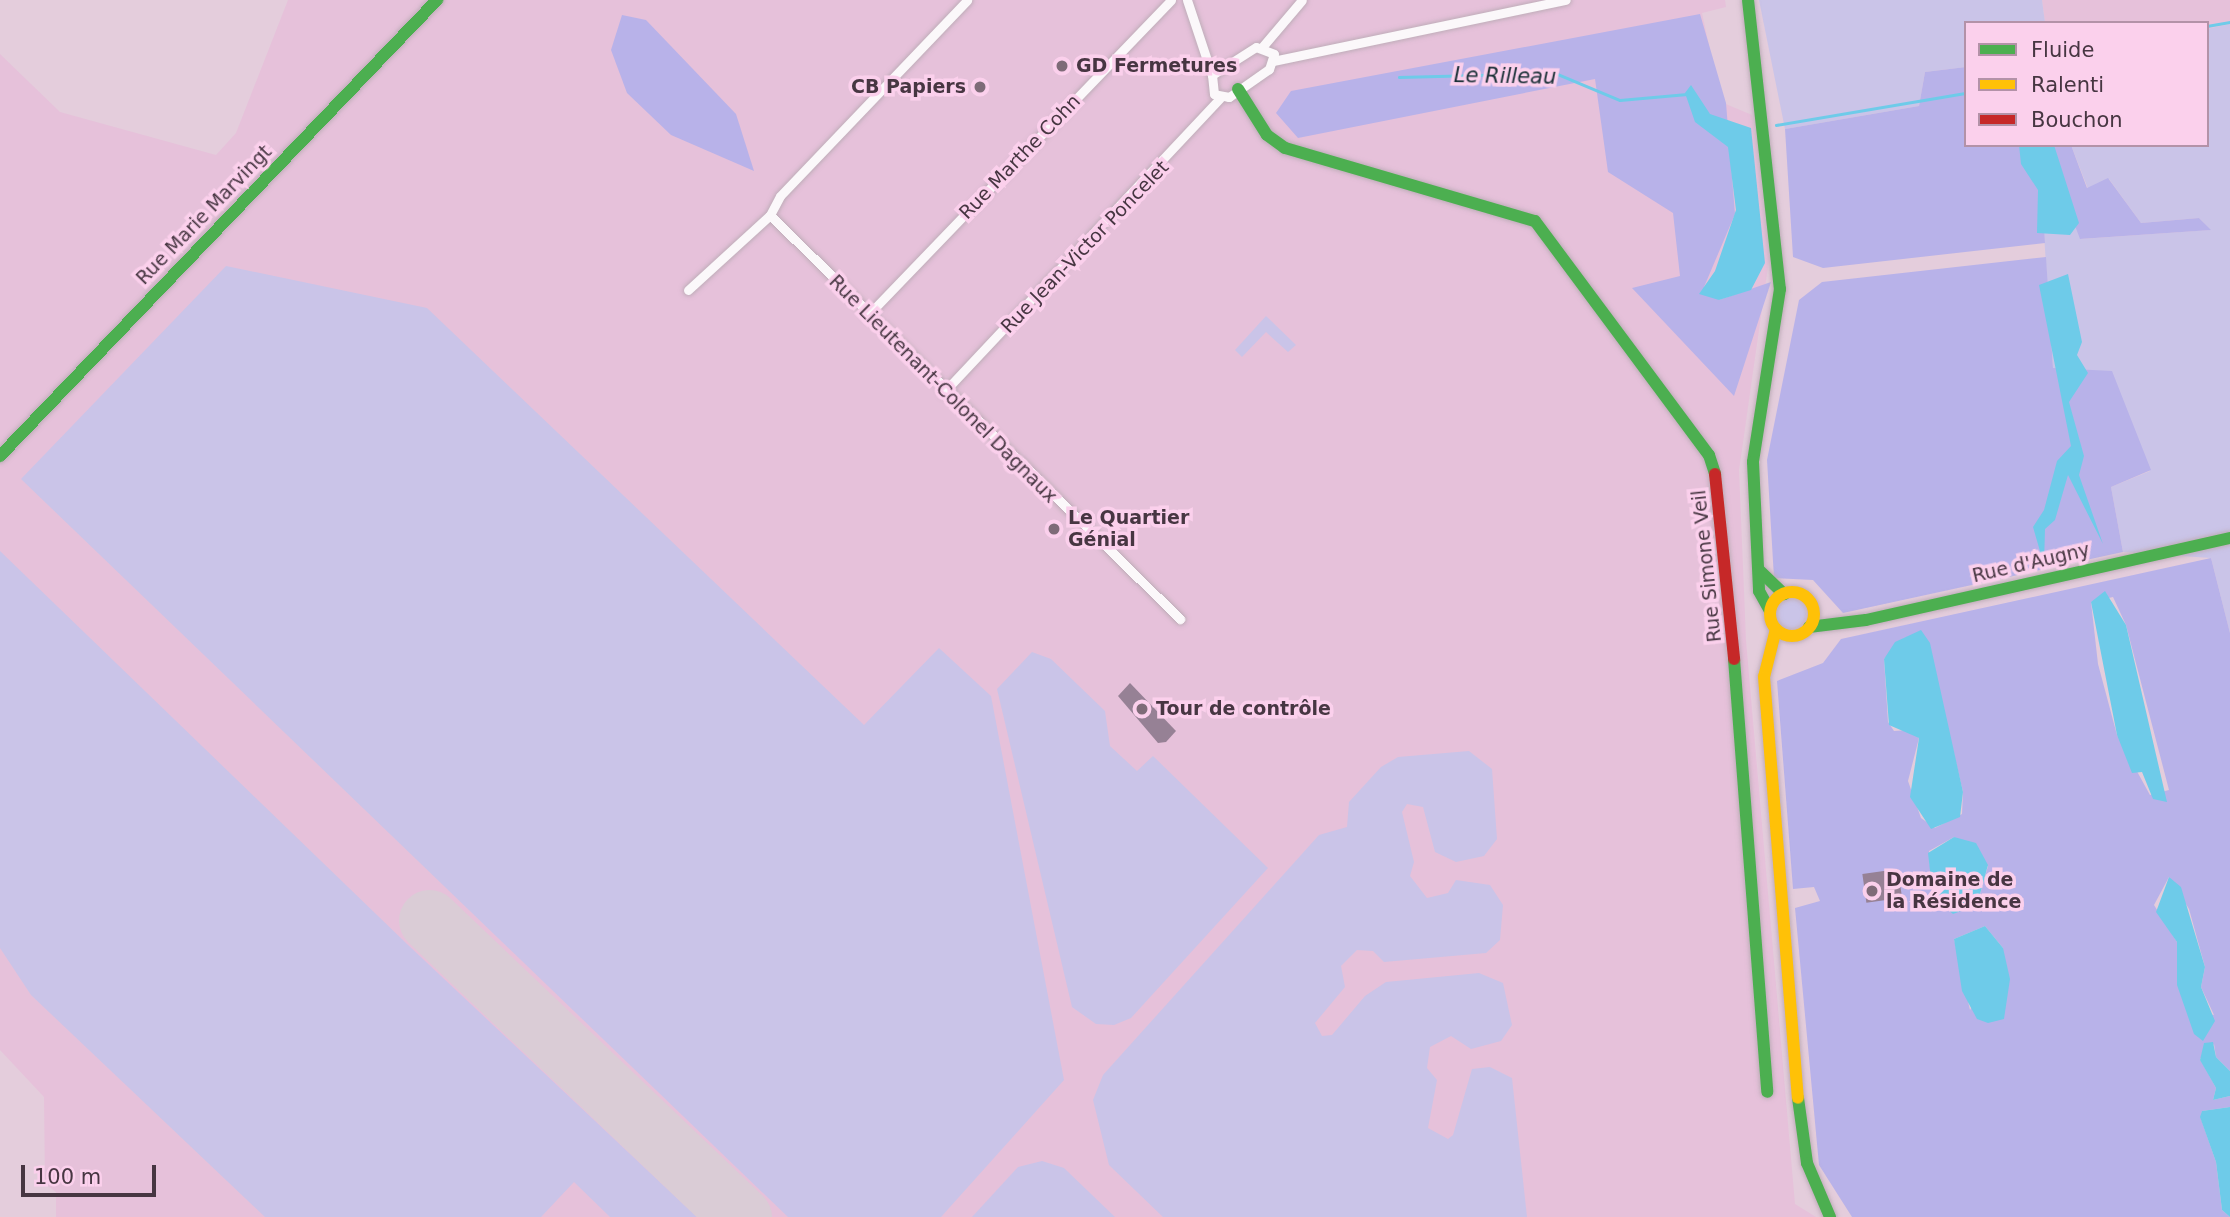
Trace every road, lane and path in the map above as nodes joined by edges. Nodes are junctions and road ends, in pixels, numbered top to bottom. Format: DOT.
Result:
graph roads {
  1 [pos="437,0"];
  2 [pos="967,0"];
  3 [pos="1171,0"];
  4 [pos="1187,0"];
  5 [pos="1302,0"];
  6 [pos="1566,0"];
  7 [pos="1748,0"];
  8 [pos="1263,46"];
  9 [pos="1273,61"];
  10 [pos="1212,75"];
  11 [pos="1238,89"];
  12 [pos="1220,98"];
  13 [pos="770,215"];
  14 [pos="688,290"];
  15 [pos="868,315"];
  16 [pos="944,393"];
  17 [pos="0,456"];
  18 [pos="2230,538"];
  19 [pos="1757,567"];
  20 [pos="1784,594"];
  21 [pos="1770,611"];
  22 [pos="1814,612"];
  23 [pos="1180,619"];
  24 [pos="1839,623"];
  25 [pos="1809,627"];
  26 [pos="1776,629"];
  27 [pos="1789,635"];
  28 [pos="1766,660"];
  29 [pos="1767,1092"];
  30 [pos="1830,1217"];
  1 -- 17 [label="street, Rue Marie Marvingt"];
  2 -- 13 [label="street"];
  3 -- 15 [label="street, Rue Marthe Cohn"];
  4 -- 10 [label="street"];
  5 -- 8 [label="street"];
  6 -- 9 [label="street"];
  7 -- 19 [label="street"];
  8 -- 9 [label="street"];
  8 -- 10 [label="street"];
  9 -- 11 [label="street"];
  10 -- 12 [label="street"];
  11 -- 12 [label="street"];
  11 -- 29 [label="street, Rue Simone Veil"];
  12 -- 16 [label="street, Rue Jean-Victor Poncelet"];
  13 -- 14 [label="street"];
  13 -- 15 [label="street, Rue Lieutenant-Colonel Dagnaux"];
  15 -- 16 [label="street, Rue Lieutenant-Colonel Dagnaux"];
  16 -- 23 [label="street, Rue Lieutenant-Colonel Dagnaux"];
  18 -- 24 [label="street, Rue d'Augny"];
  19 -- 20 [label="street"];
  19 -- 21 [label="street"];
  20 -- 21 [label="street"];
  20 -- 22 [label="street"];
  21 -- 26 [label="street"];
  22 -- 24 [label="street"];
  22 -- 25 [label="street"];
  24 -- 25 [label="street, Rue d'Augny"];
  25 -- 27 [label="street"];
  26 -- 27 [label="street"];
  26 -- 28 [label="street"];
  27 -- 28 [label="street"];
  28 -- 30 [label="street"];
}
